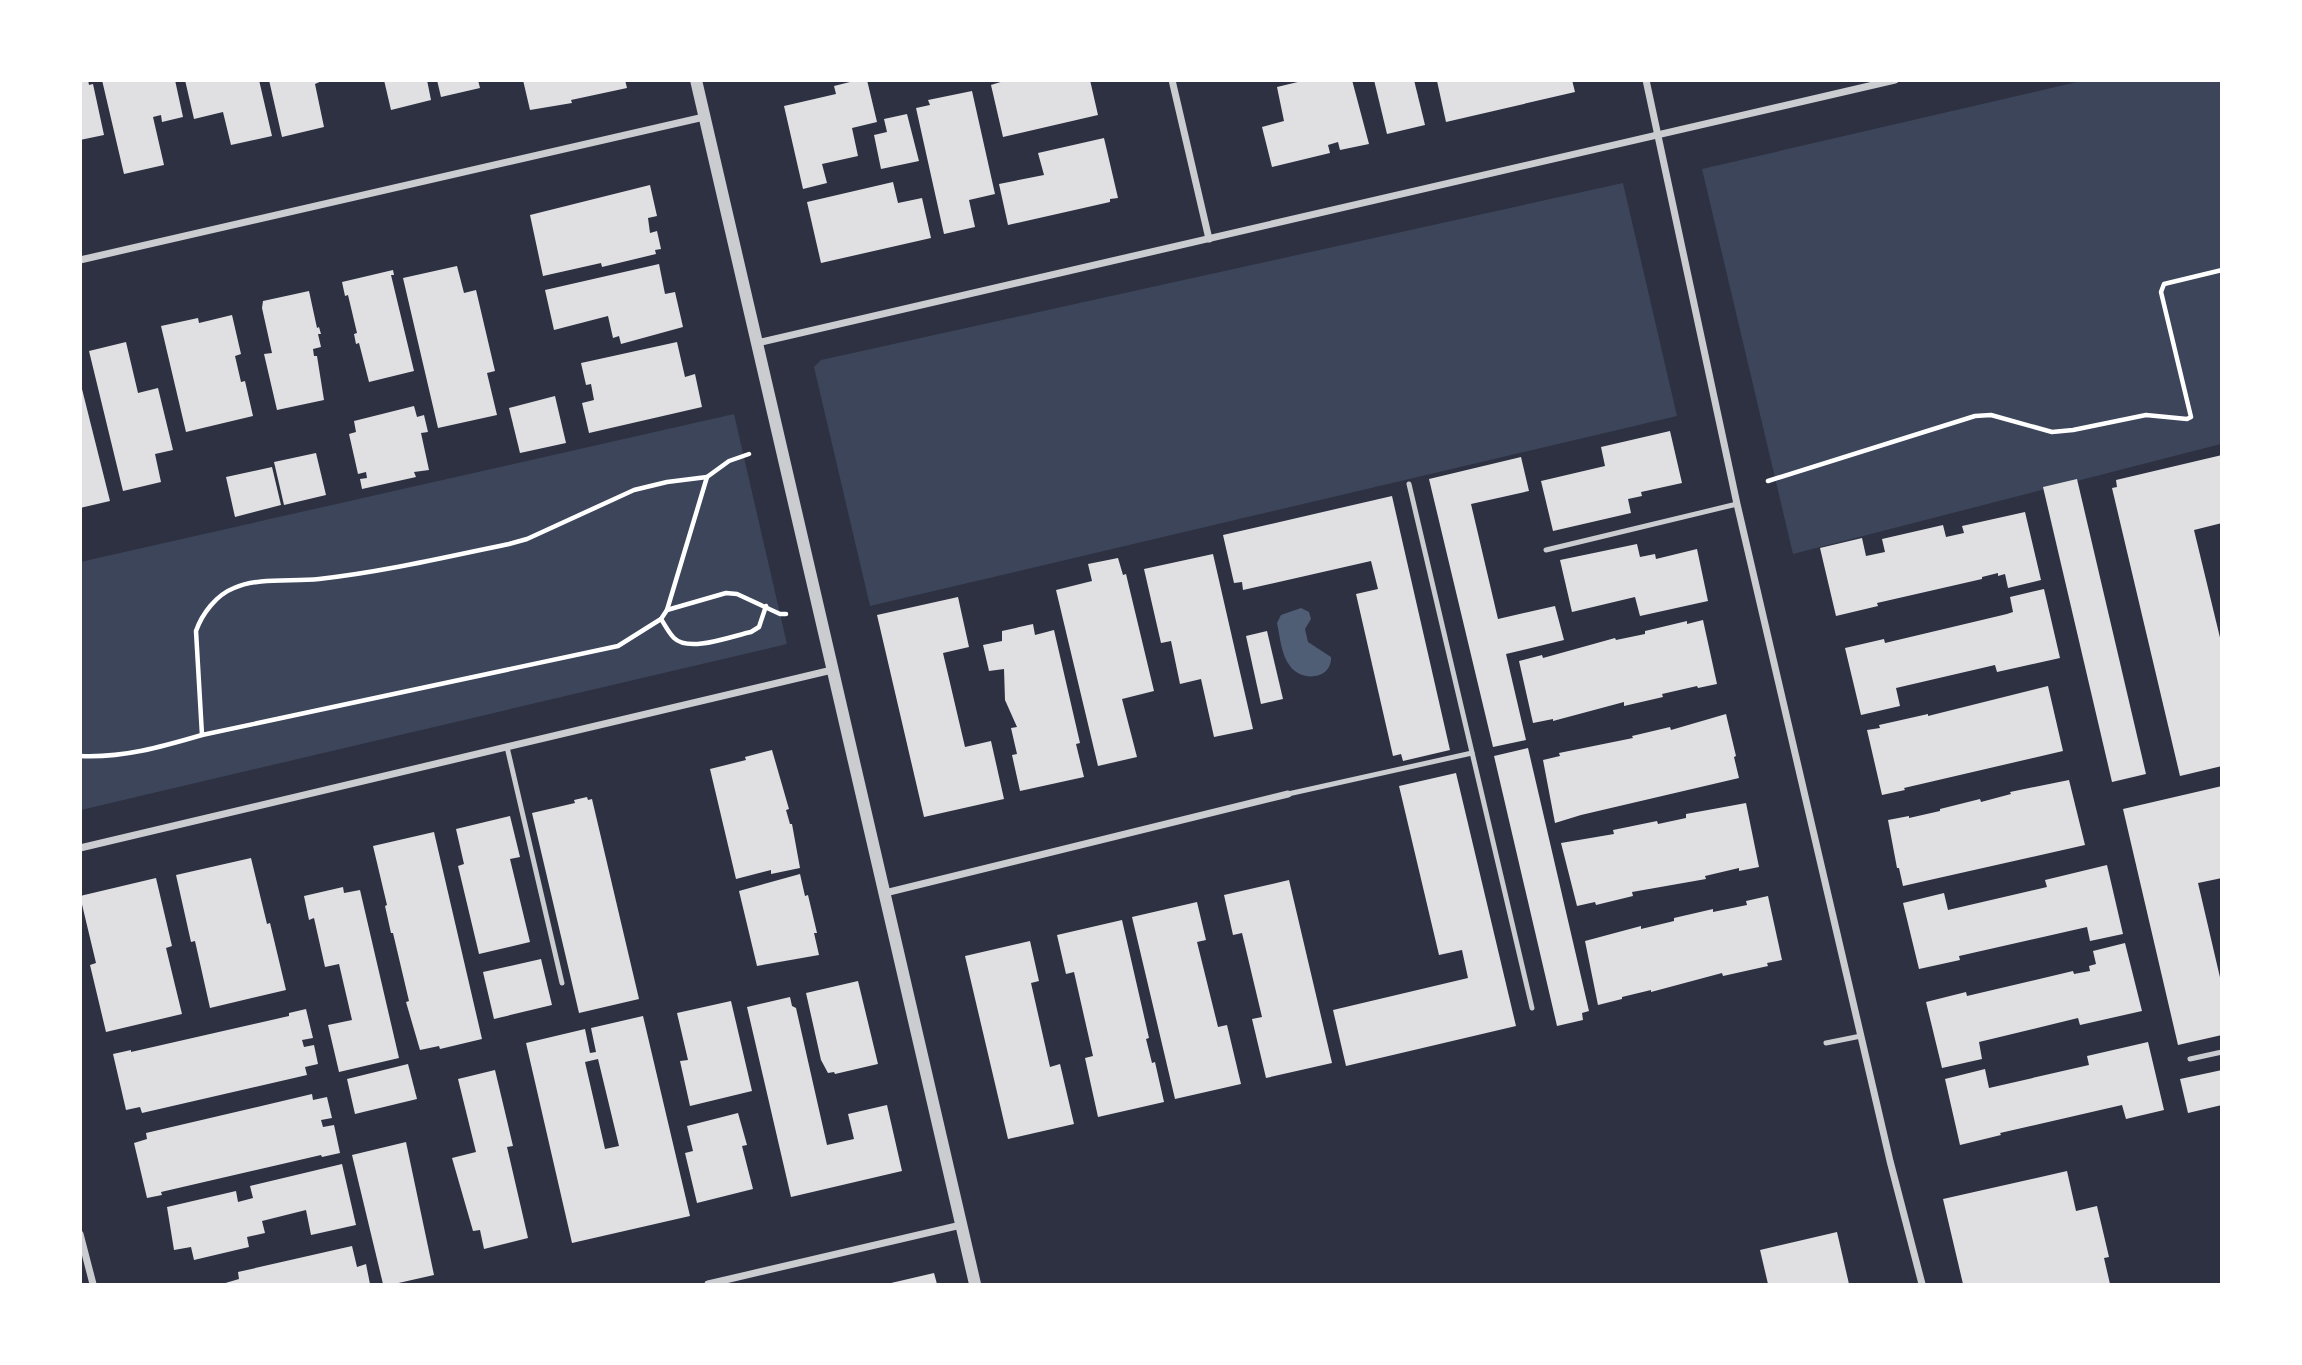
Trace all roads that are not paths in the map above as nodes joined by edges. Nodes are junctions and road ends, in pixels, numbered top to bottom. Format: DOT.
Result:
graph roads {
  1 [pos="696,80"];
  2 [pos="1172,80"];
  3 [pos="1646,80"];
  4 [pos="1895,80"];
  5 [pos="704,117"];
  6 [pos="1658,135"];
  7 [pos="1209,239"];
  8 [pos="80,260"];
  9 [pos="757,343"];
  10 [pos="1409,484"];
  11 [pos="1737,504"];
  12 [pos="1546,550"];
  13 [pos="832,670"];
  14 [pos="507,747"];
  15 [pos="1472,752"];
  16 [pos="1288,794"];
  17 [pos="80,848"];
  18 [pos="885,894"];
  19 [pos="562,983"];
  20 [pos="1532,1008"];
  21 [pos="1861,1036"];
  22 [pos="1826,1043"];
  23 [pos="2221,1052"];
  24 [pos="2190,1059"];
  25 [pos="961,1225"];
  26 [pos="80,1234"];
  27 [pos="93,1284"];
  28 [pos="708,1284"];
  29 [pos="975,1284"];
  30 [pos="1922,1284"];
  1 -- 5 [label="street"];
  2 -- 7 [label="street"];
  3 -- 6 [label="street"];
  4 -- 6 [label="street"];
  5 -- 8 [label="street"];
  5 -- 9 [label="street"];
  6 -- 7 [label="street"];
  6 -- 11 [label="street"];
  7 -- 9 [label="street"];
  9 -- 13 [label="street"];
  10 -- 15 [label="lane"];
  11 -- 12 [label="lane"];
  11 -- 21 [label="street"];
  13 -- 14 [label="street"];
  13 -- 18 [label="street"];
  14 -- 17 [label="street"];
  14 -- 19 [label="lane"];
  15 -- 16 [label="lane"];
  15 -- 20 [label="lane"];
  16 -- 18 [label="street"];
  18 -- 25 [label="street"];
  21 -- 22 [label="lane"];
  21 -- 30 [label="street"];
  23 -- 24 [label="lane"];
  25 -- 28 [label="street"];
  25 -- 29 [label="street"];
  26 -- 27 [label="street"];
}
